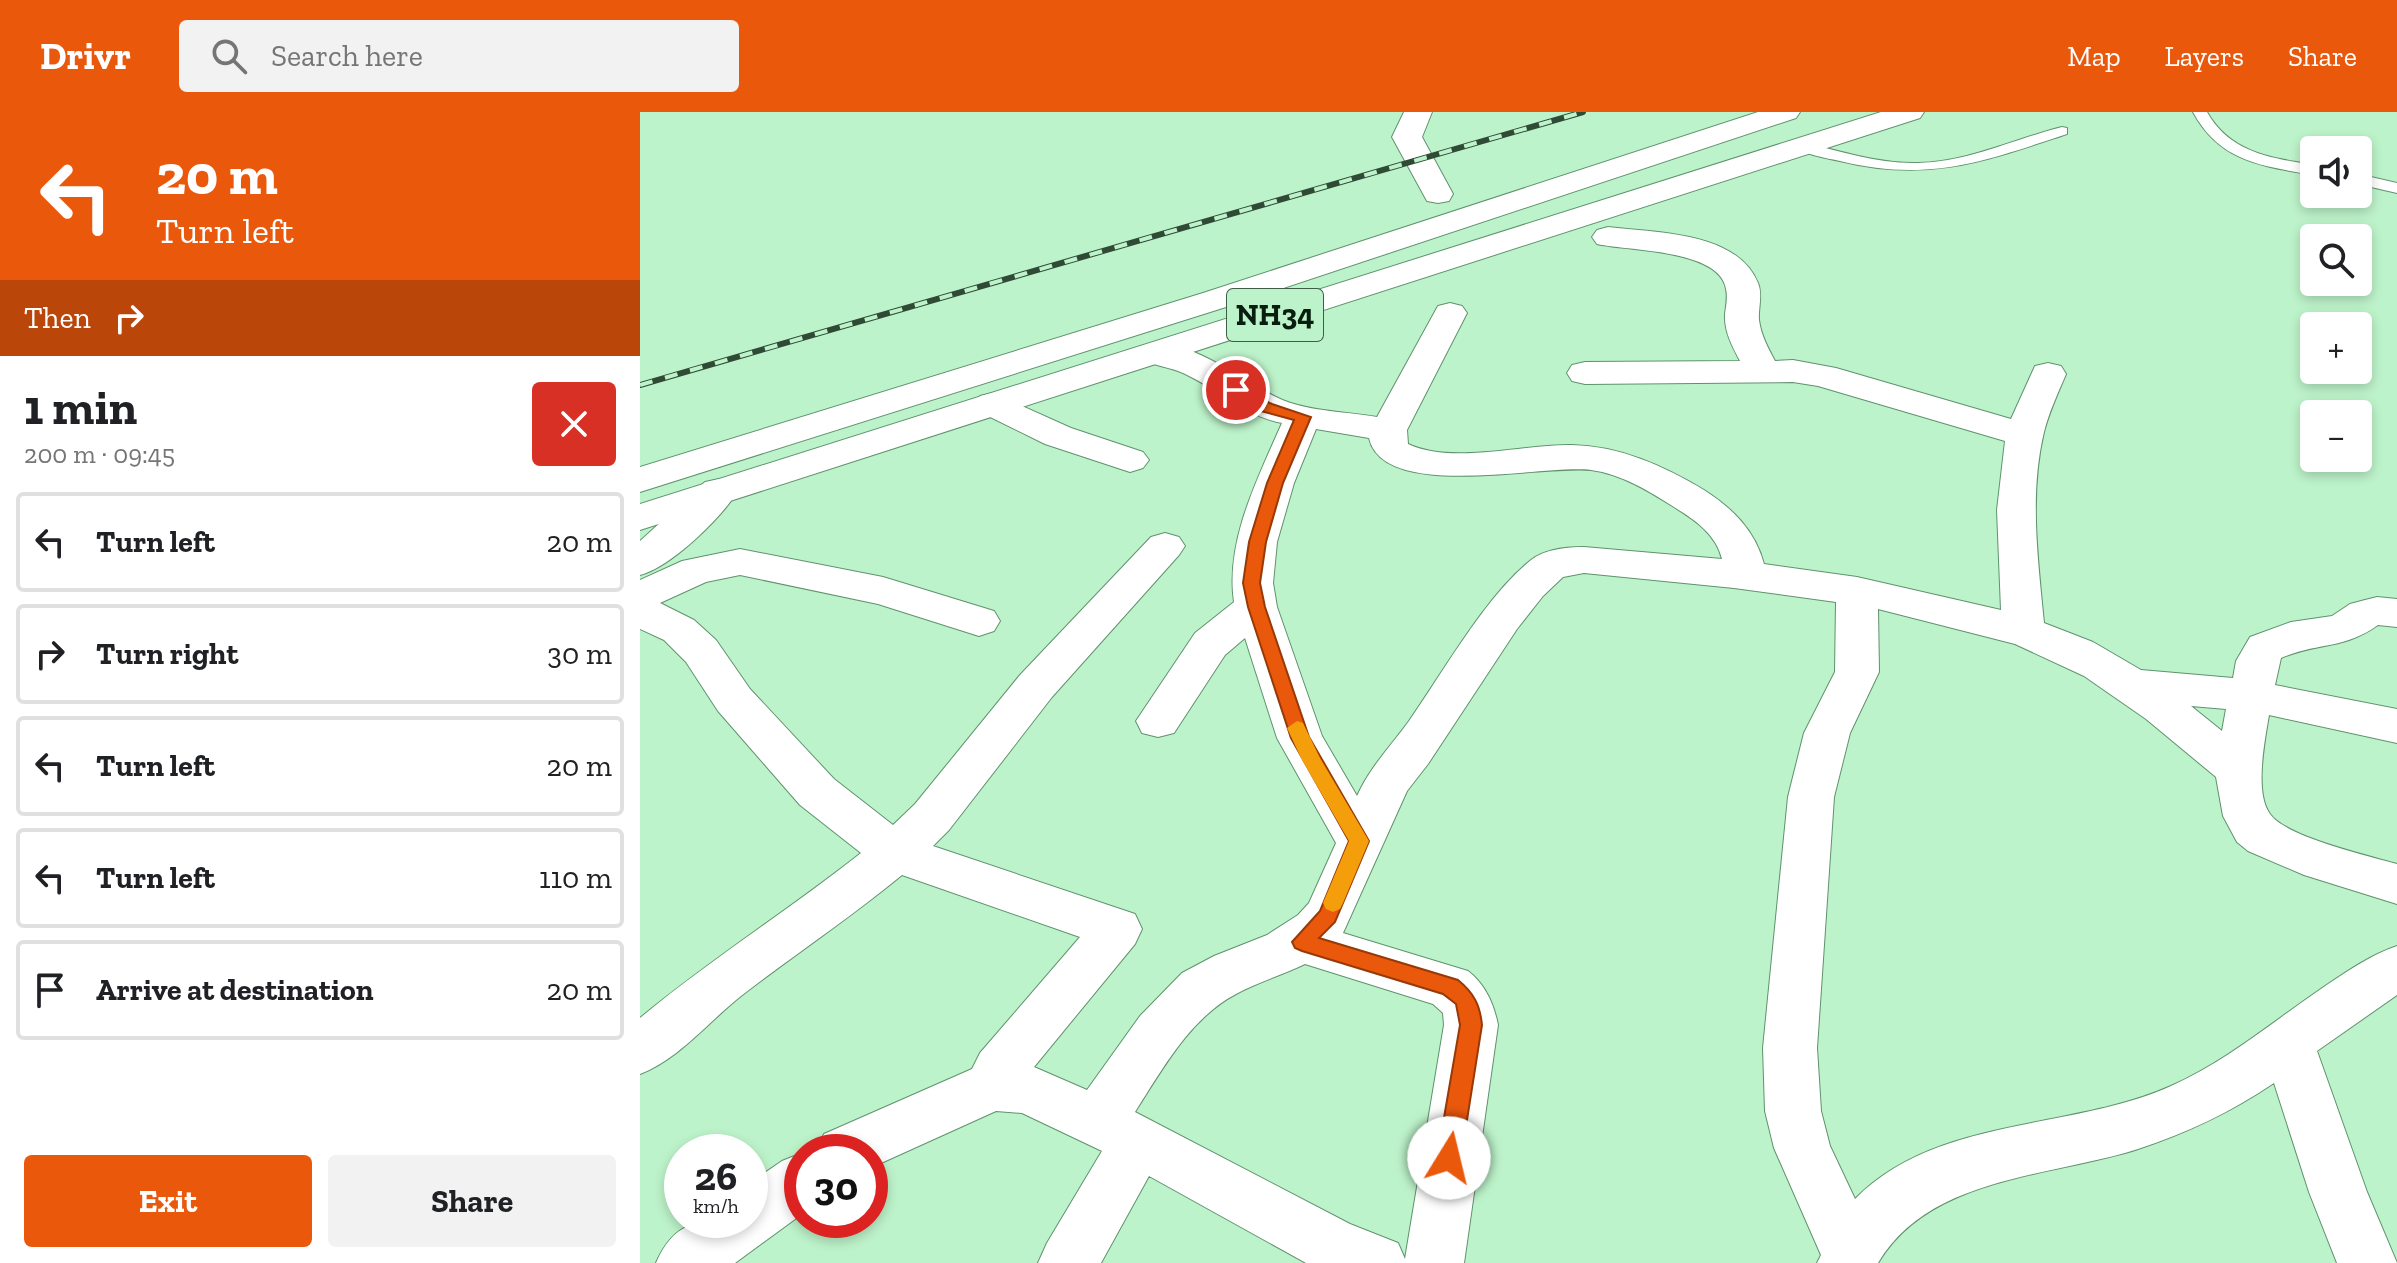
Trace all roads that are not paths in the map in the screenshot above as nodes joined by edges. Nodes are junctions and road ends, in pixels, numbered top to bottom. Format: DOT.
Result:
graph roads {
  1 [pos="1418,112"];
  2 [pos="1786,112"];
  3 [pos="1910,112"];
  4 [pos="2200,112"];
  5 [pos="2062,131"];
  6 [pos="1802,146"];
  7 [pos="2300,167"];
  8 [pos="2372,182"];
  9 [pos="2397,188"];
  10 [pos="1438,194"];
  11 [pos="1608,237"];
  12 [pos="1450,313"];
  13 [pos="1156,353"];
  14 [pos="1764,371"];
  15 [pos="1585,373"];
  16 [pos="2048,374"];
  17 [pos="993,404"];
  18 [pos="1303,417"];
  19 [pos="1388,430"];
  20 [pos="2024,435"];
  21 [pos="1130,460"];
  22 [pos="640,480"];
  23 [pos="719,491"];
  24 [pos="640,517"];
  25 [pos="1165,546"];
  26 [pos="640,562"];
  27 [pos="1745,575"];
  28 [pos="1857,591"];
  29 [pos="640,596"];
  30 [pos="1256,607"];
  31 [pos="640,611"];
  32 [pos="2397,613"];
  33 [pos="979,621"];
  34 [pos="2024,631"];
  35 [pos="2132,685"];
  36 [pos="2253,696"];
  37 [pos="1158,721"];
  38 [pos="2397,726"];
  39 [pos="2239,771"];
  40 [pos="1359,841"];
  41 [pos="895,853"];
  42 [pos="2397,884"];
  43 [pos="1302,942"];
  44 [pos="2397,968"];
  45 [pos="2287,1041"];
  46 [pos="640,1050"];
  47 [pos="993,1086"];
  48 [pos="1118,1131"];
  49 [pos="885,1134"];
  50 [pos="720,1238"];
  51 [pos="1848,1258"];
  52 [pos="686,1263"];
  53 [pos="1068,1263"];
  54 [pos="1377,1263"];
  55 [pos="1434,1263"];
  56 [pos="2367,1263"];
  1 -- 10 [label="main road"];
  2 -- 22 [label="main road, NH34"];
  3 -- 6 [label="main road, NH34"];
  4 -- 7 [label="lane"];
  5 -- 6 [label="lane"];
  6 -- 13 [label="main road, NH34"];
  8 -- 9 [label="lane"];
  11 -- 14 [label="main road"];
  12 -- 19 [label="main road"];
  13 -- 17 [label="main road, NH34"];
  13 -- 18 [label="main road"];
  14 -- 15 [label="main road"];
  14 -- 20 [label="main road"];
  16 -- 20 [label="main road"];
  17 -- 21 [label="main road"];
  17 -- 23 [label="main road, NH34"];
  18 -- 19 [label="main road"];
  18 -- 30 [label="main road"];
  19 -- 27 [label="main road"];
  20 -- 34 [label="main road"];
  23 -- 24 [label="main road, NH34"];
  23 -- 26 [label="main road"];
  25 -- 41 [label="main road"];
  27 -- 28 [label="main road"];
  27 -- 40 [label="main road"];
  28 -- 34 [label="main road"];
  28 -- 51 [label="main road"];
  29 -- 33 [label="main road"];
  30 -- 37 [label="main road"];
  30 -- 40 [label="main road"];
  31 -- 41 [label="main road"];
  32 -- 36 [label="main road"];
  34 -- 35 [label="main road"];
  35 -- 36 [label="main road"];
  35 -- 39 [label="main road"];
  36 -- 38 [label="main road"];
  36 -- 39 [label="main road"];
  39 -- 42 [label="main road"];
  40 -- 43 [label="main road"];
  41 -- 46 [label="main road"];
  41 -- 47 [label="main road"];
  43 -- 48 [label="main road"];
  43 -- 55 [label="main road"];
  44 -- 45 [label="main road"];
  45 -- 51 [label="main road"];
  45 -- 56 [label="main road"];
  47 -- 48 [label="main road"];
  47 -- 49 [label="main road"];
  48 -- 53 [label="main road"];
  48 -- 54 [label="main road"];
  50 -- 52 [label="main road"];
}
